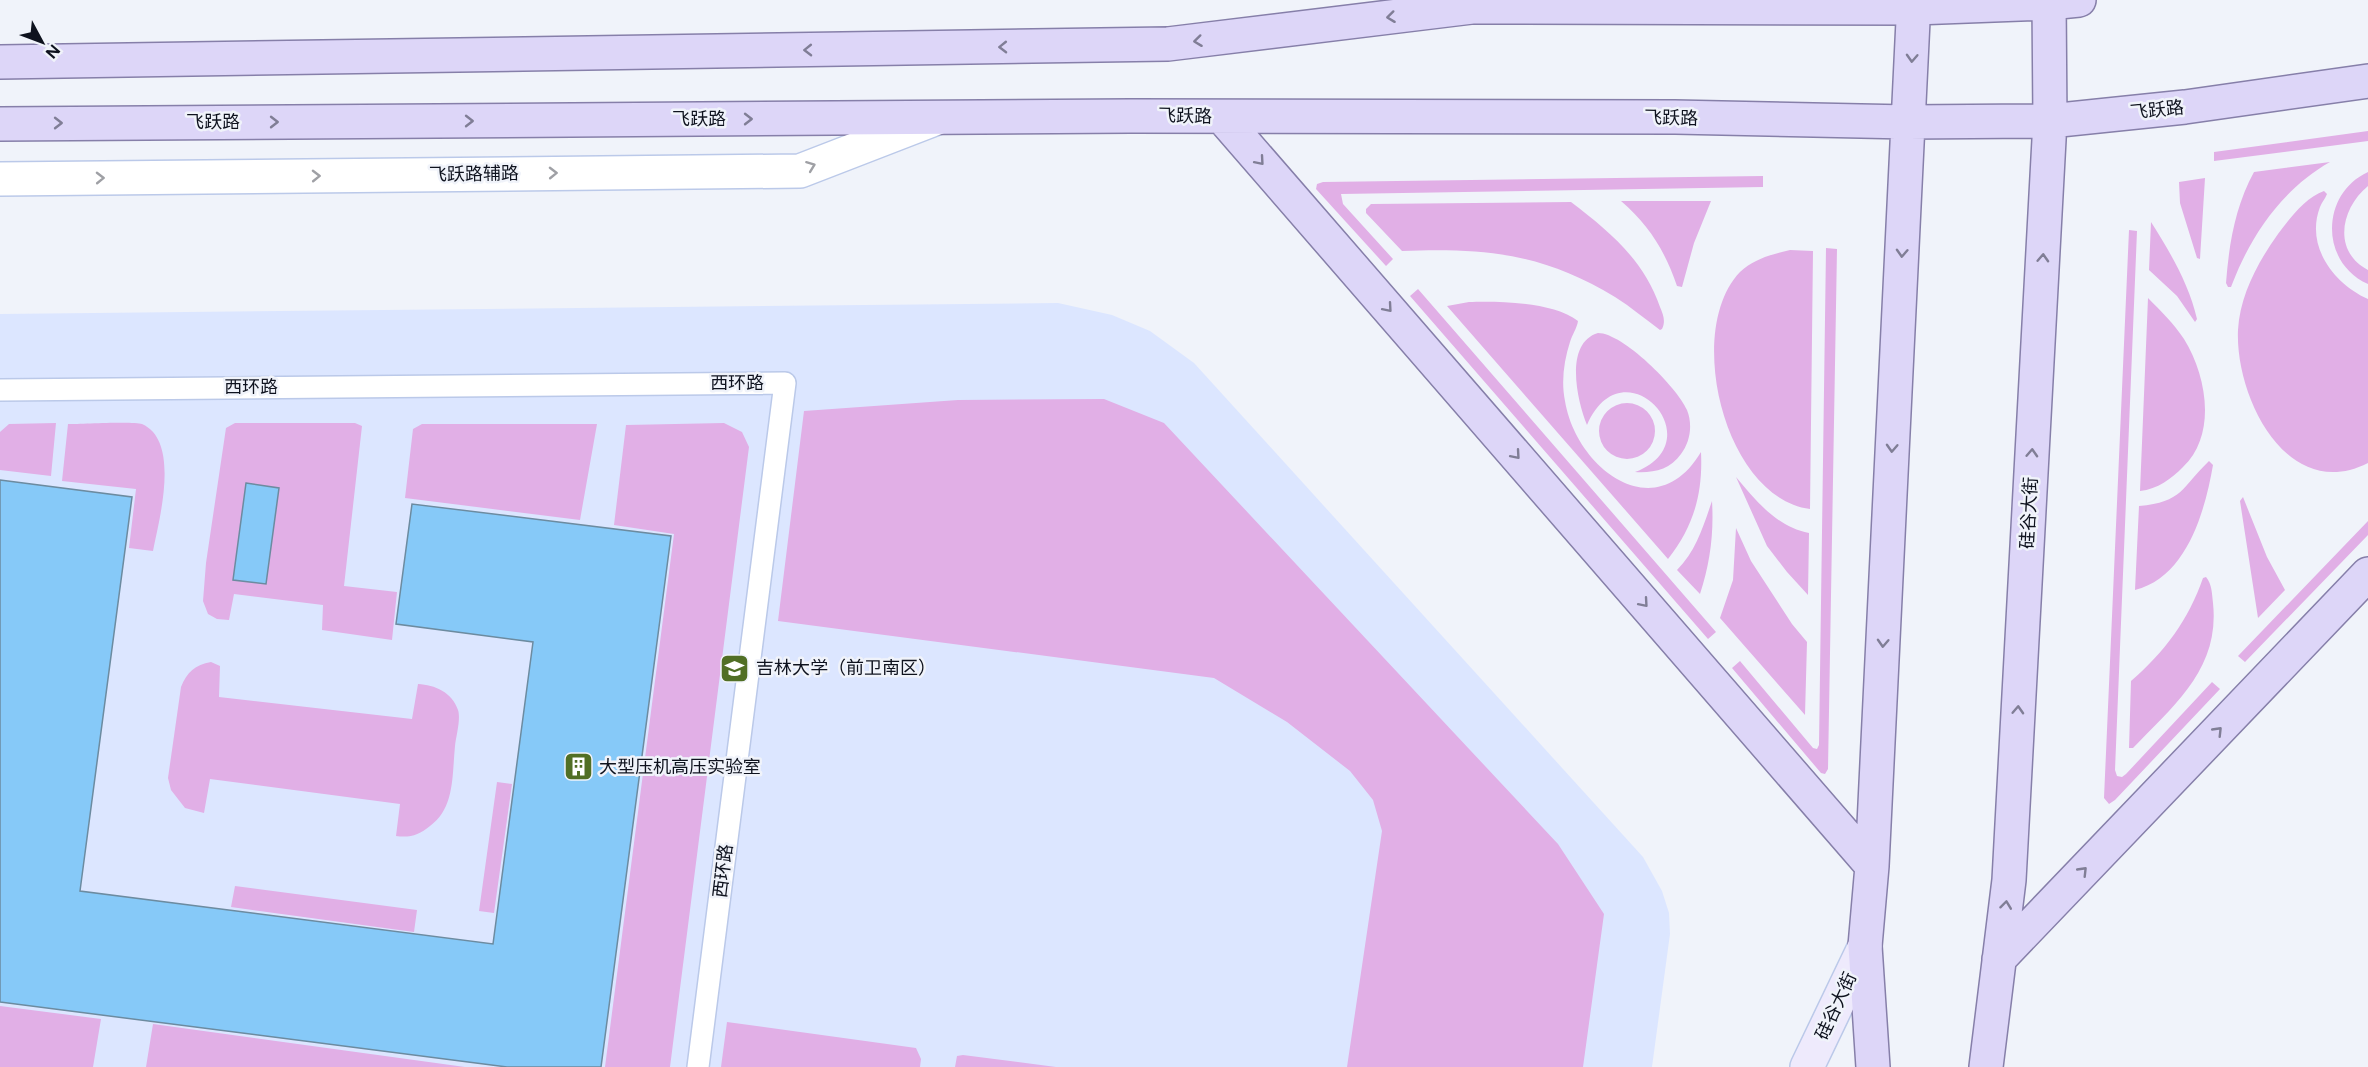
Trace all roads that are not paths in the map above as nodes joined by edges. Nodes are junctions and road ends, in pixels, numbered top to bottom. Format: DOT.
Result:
graph roads {
  1 [pos="1434,0"];
  2 [pos="2059,1"];
  3 [pos="1915,4"];
  4 [pos="1472,7"];
  5 [pos="0,62"];
  6 [pos="2368,81"];
  7 [pos="1222,117"];
  8 [pos="938,118"];
  9 [pos="2050,121"];
  10 [pos="1908,122"];
  11 [pos="0,124"];
  12 [pos="0,179"];
  13 [pos="0,390"];
  14 [pos="2368,574"];
  15 [pos="1872,866"];
  16 [pos="1865,946"];
  17 [pos="1999,959"];
  18 [pos="1991,1024"];
  19 [pos="698,1067"];
  20 [pos="1807,1067"];
  21 [pos="1873,1067"];
  22 [pos="1986,1067"];
  23 [pos="2003,1067"];
  1 -- 4 [label="street"];
  2 -- 3 [label="main road"];
  2 -- 9 [label="main road, 硅谷大街"];
  3 -- 4 [label="main road"];
  3 -- 10 [label="main road, 硅谷大街, one-way"];
  4 -- 5 [label="main road, one-way"];
  6 -- 9 [label="main road, 飞跃路"];
  7 -- 8 [label="main road, 飞跃路"];
  7 -- 10 [label="main road, 飞跃路"];
  7 -- 15 [label="main road, one-way"];
  11 -- 8 [label="main road, 飞跃路, one-way"];
  12 -- 8 [label="street, 飞跃路辅路, one-way"];
  9 -- 10 [label="main road, 飞跃路"];
  17 -- 9 [label="main road, 硅谷大街, one-way"];
  10 -- 15 [label="main road, 硅谷大街, one-way"];
  13 -- 19 [label="lane, 西环路"];
  17 -- 14 [label="main road, one-way"];
  15 -- 16 [label="main road, 硅谷大街"];
  16 -- 20 [label="main road, 硅谷大街"];
  16 -- 21 [label="main road, 硅谷大街"];
  17 -- 18 [label="main road, 硅谷大街"];
  18 -- 22 [label="main road, 硅谷大街"];
  18 -- 23 [label="main road, 硅谷大街"];
}
